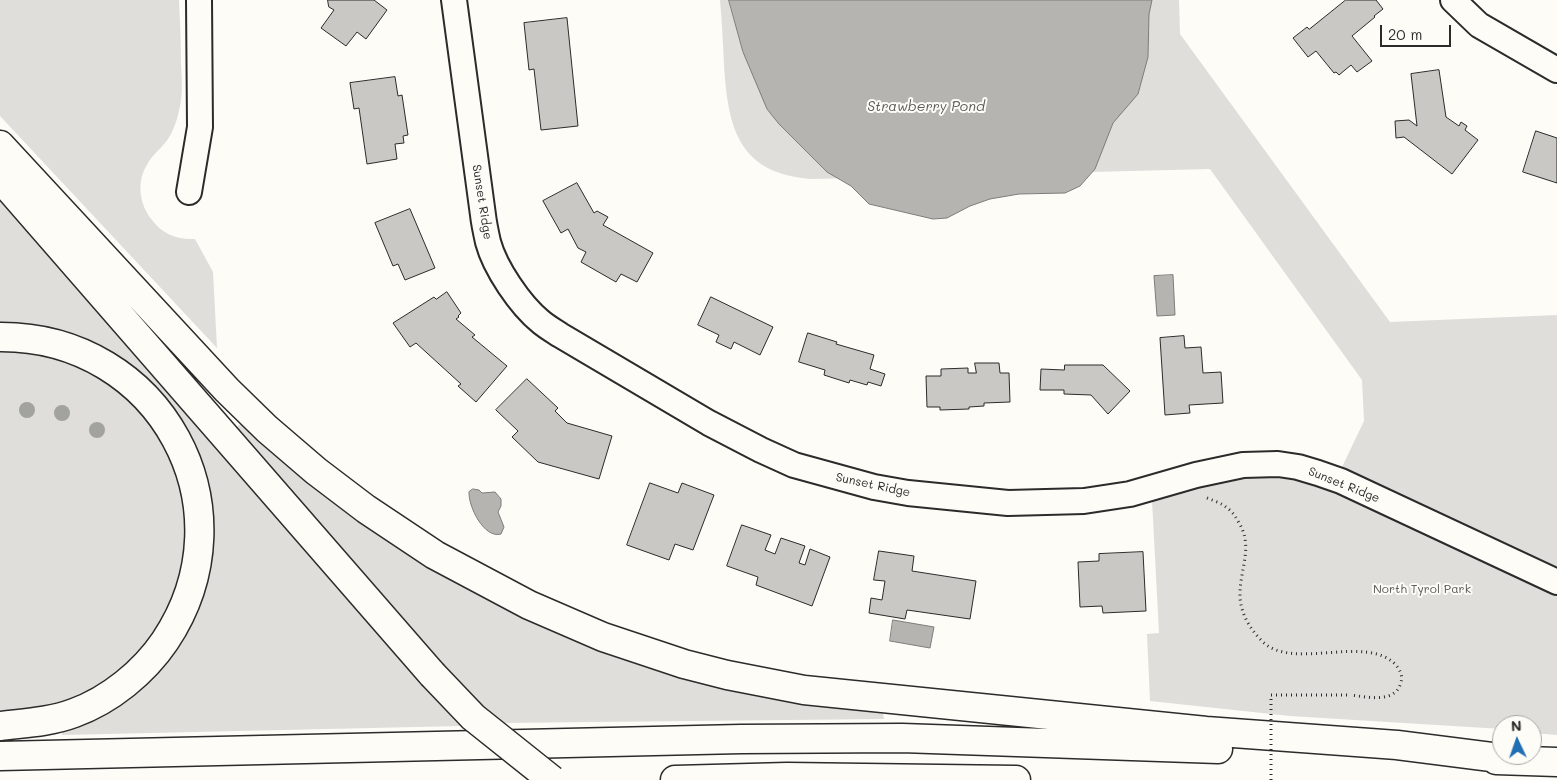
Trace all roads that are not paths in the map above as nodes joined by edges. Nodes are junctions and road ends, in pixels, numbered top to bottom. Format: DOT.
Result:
graph roads {
  1 [pos="199,0"];
  2 [pos="454,0"];
  3 [pos="1453,0"];
  4 [pos="1557,70"];
  5 [pos="0,144"];
  6 [pos="0,178"];
  7 [pos="189,192"];
  8 [pos="0,337"];
  9 [pos="1557,582"];
  10 [pos="0,726"];
  11 [pos="0,756"];
  12 [pos="1492,757"];
  13 [pos="1492,760"];
  14 [pos="1542,761"];
  15 [pos="1557,762"];
  16 [pos="552,780"];
  17 [pos="676,780"];
  18 [pos="1016,780"];
  1 -- 7 [label="street"];
  2 -- 9 [label="street, Sunset Ridge"];
  3 -- 4 [label="street"];
  5 -- 12 [label="highway"];
  6 -- 16 [label="highway, bridge"];
  8 -- 10 [label="highway"];
  11 -- 13 [label="highway"];
  14 -- 15 [label="highway"];
  17 -- 18 [label="highway"];
}
